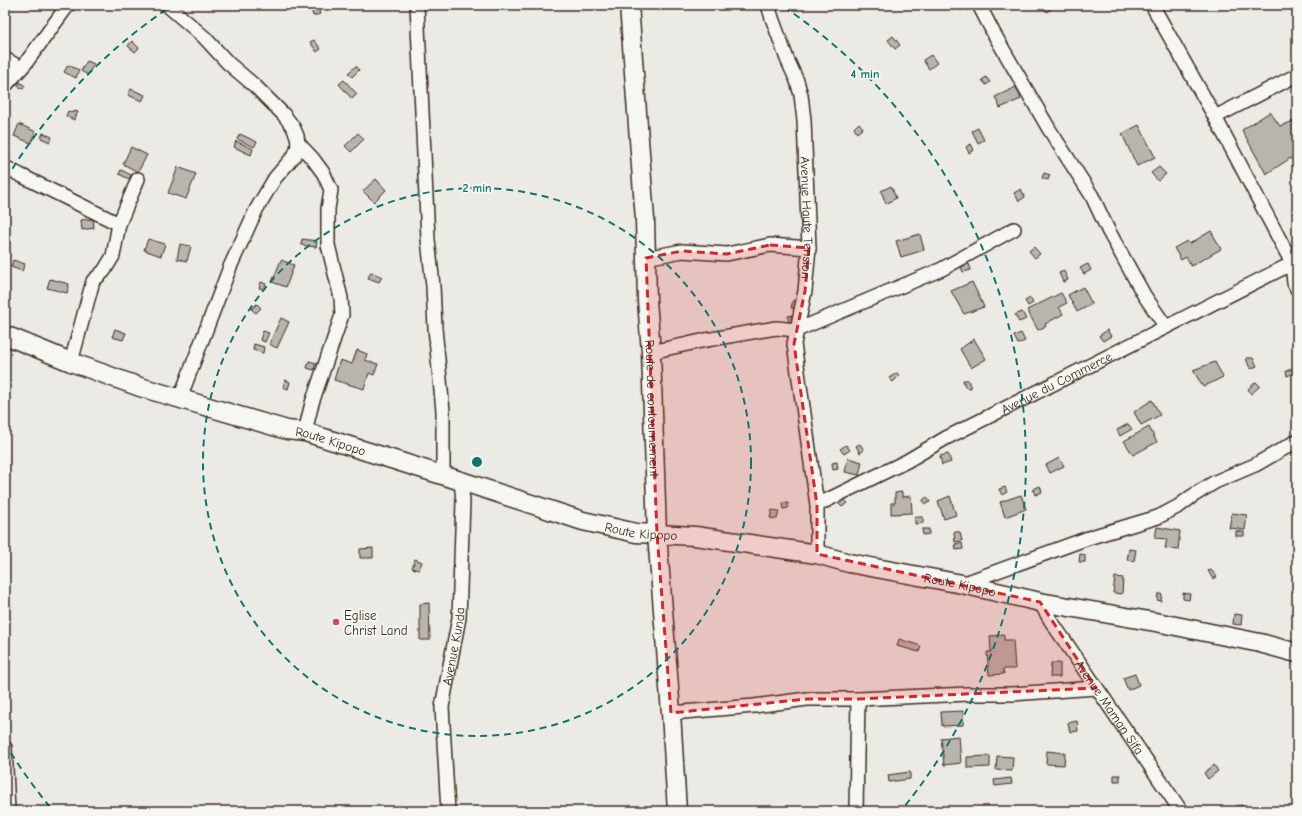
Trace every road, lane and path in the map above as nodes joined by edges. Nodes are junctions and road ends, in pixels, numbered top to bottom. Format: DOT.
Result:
graph roads {
  1 [pos="68,5"];
  2 [pos="167,5"];
  3 [pos="418,5"];
  4 [pos="629,5"];
  5 [pos="768,5"];
  6 [pos="979,5"];
  7 [pos="1152,5"];
  8 [pos="5,59"];
  9 [pos="21,68"];
  10 [pos="1297,75"];
  11 [pos="5,86"];
  12 [pos="1215,117"];
  13 [pos="298,143"];
  14 [pos="5,167"];
  15 [pos="138,179"];
  16 [pos="119,224"];
  17 [pos="1014,229"];
  18 [pos="809,248"];
  19 [pos="646,258"];
  20 [pos="1295,262"];
  21 [pos="1297,289"];
  22 [pos="1166,327"];
  23 [pos="797,330"];
  24 [pos="5,334"];
  25 [pos="650,352"];
  26 [pos="71,362"];
  27 [pos="180,398"];
  28 [pos="305,432"];
  29 [pos="1297,441"];
  30 [pos="443,475"];
  31 [pos="461,481"];
  32 [pos="817,505"];
  33 [pos="657,534"];
  34 [pos="817,554"];
  35 [pos="962,584"];
  36 [pos="1040,602"];
  37 [pos="1297,653"];
  38 [pos="1096,688"];
  39 [pos="858,699"];
  40 [pos="671,713"];
  41 [pos="5,748"];
  42 [pos="8,811"];
  43 [pos="448,811"];
  44 [pos="677,811"];
  45 [pos="856,811"];
  46 [pos="1181,811"];
  1 -- 9 [label="street"];
  2 -- 13 [label="street"];
  3 -- 30 [label="street"];
  4 -- 19 [label="main road, Route de contournement"];
  5 -- 18 [label="street, Avenue Haute Tension"];
  6 -- 22 [label="street"];
  7 -- 12 [label="street"];
  8 -- 9 [label="street"];
  9 -- 11 [label="street"];
  10 -- 12 [label="street"];
  12 -- 20 [label="street"];
  13 -- 27 [label="street"];
  13 -- 28 [label="street"];
  14 -- 16 [label="street"];
  15 -- 16 [label="street"];
  16 -- 26 [label="street"];
  17 -- 23 [label="street"];
  18 -- 19 [label="street"];
  18 -- 23 [label="street, Avenue Haute Tension"];
  19 -- 25 [label="main road, Route de contournement"];
  20 -- 21 [label="street"];
  20 -- 22 [label="street, Avenue du Commerce"];
  22 -- 32 [label="street, Avenue du Commerce"];
  23 -- 25 [label="street"];
  23 -- 32 [label="street, Avenue Haute Tension"];
  24 -- 26 [label="main road, Route Kipopo"];
  25 -- 33 [label="main road, Route de contournement"];
  26 -- 27 [label="main road, Route Kipopo"];
  27 -- 28 [label="main road, Route Kipopo"];
  28 -- 30 [label="main road, Route Kipopo"];
  29 -- 35 [label="street"];
  30 -- 31 [label="main road, Route Kipopo"];
  31 -- 33 [label="main road, Route Kipopo"];
  31 -- 43 [label="street, Avenue Kunda"];
  32 -- 34 [label="street, Avenue Haute Tension"];
  33 -- 34 [label="main road, Route Kipopo"];
  33 -- 40 [label="main road, Route de contournement"];
  34 -- 35 [label="main road, Route Kipopo"];
  35 -- 36 [label="main road, Route Kipopo"];
  36 -- 37 [label="main road, Route Kipopo"];
  36 -- 38 [label="street, Avenue Maman Sifa"];
  38 -- 39 [label="street"];
  38 -- 46 [label="street, Avenue Maman Sifa"];
  39 -- 40 [label="street"];
  39 -- 45 [label="street"];
  40 -- 44 [label="main road, Route de contournement"];
  41 -- 42 [label="street"];
}
